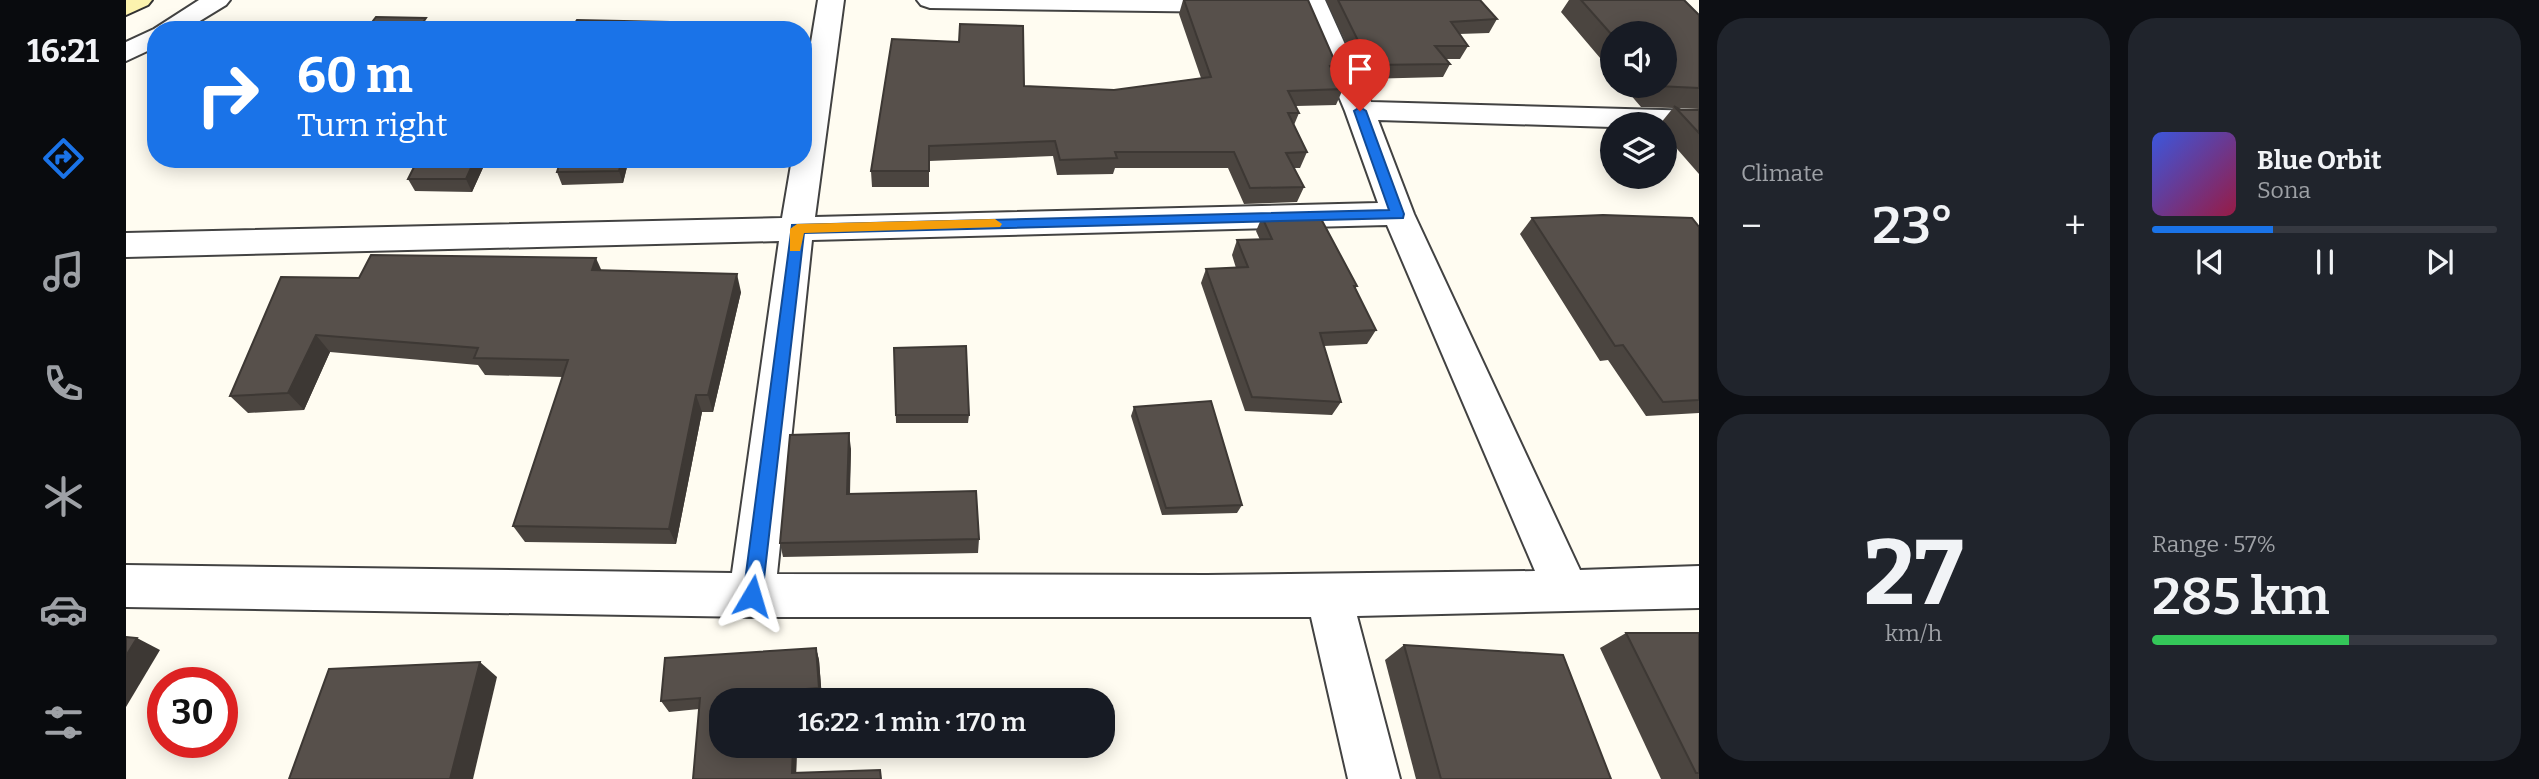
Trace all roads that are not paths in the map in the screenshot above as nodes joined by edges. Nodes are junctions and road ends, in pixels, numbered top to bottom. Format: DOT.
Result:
graph roads {
  1 [pos="139,0"];
  2 [pos="217,0"];
  3 [pos="831,0"];
  4 [pos="930,0"];
  5 [pos="1313,2"];
  6 [pos="126,6"];
  7 [pos="181,21"];
  8 [pos="147,41"];
  9 [pos="126,53"];
  10 [pos="1360,111"];
  11 [pos="1699,120"];
  12 [pos="812,128"];
  13 [pos="806,168"];
  14 [pos="1398,214"];
  15 [pos="797,229"];
  16 [pos="126,245"];
  17 [pos="126,586"];
  18 [pos="1699,587"];
  19 [pos="1567,593"];
  20 [pos="752,596"];
  21 [pos="1329,597"];
  22 [pos="1374,779"];
  1 -- 6 [label="main road"];
  2 -- 7 [label="street"];
  3 -- 12 [label="street"];
  4 -- 5 [label="street"];
  5 -- 10 [label="street"];
  8 -- 9 [label="street"];
  10 -- 11 [label="street"];
  10 -- 14 [label="street"];
  13 -- 15 [label="street"];
  14 -- 15 [label="street"];
  14 -- 19 [label="street"];
  15 -- 16 [label="street"];
  15 -- 20 [label="street"];
  17 -- 20 [label="street"];
  18 -- 19 [label="street"];
  19 -- 21 [label="street"];
  20 -- 21 [label="street"];
  21 -- 22 [label="street"];
}
